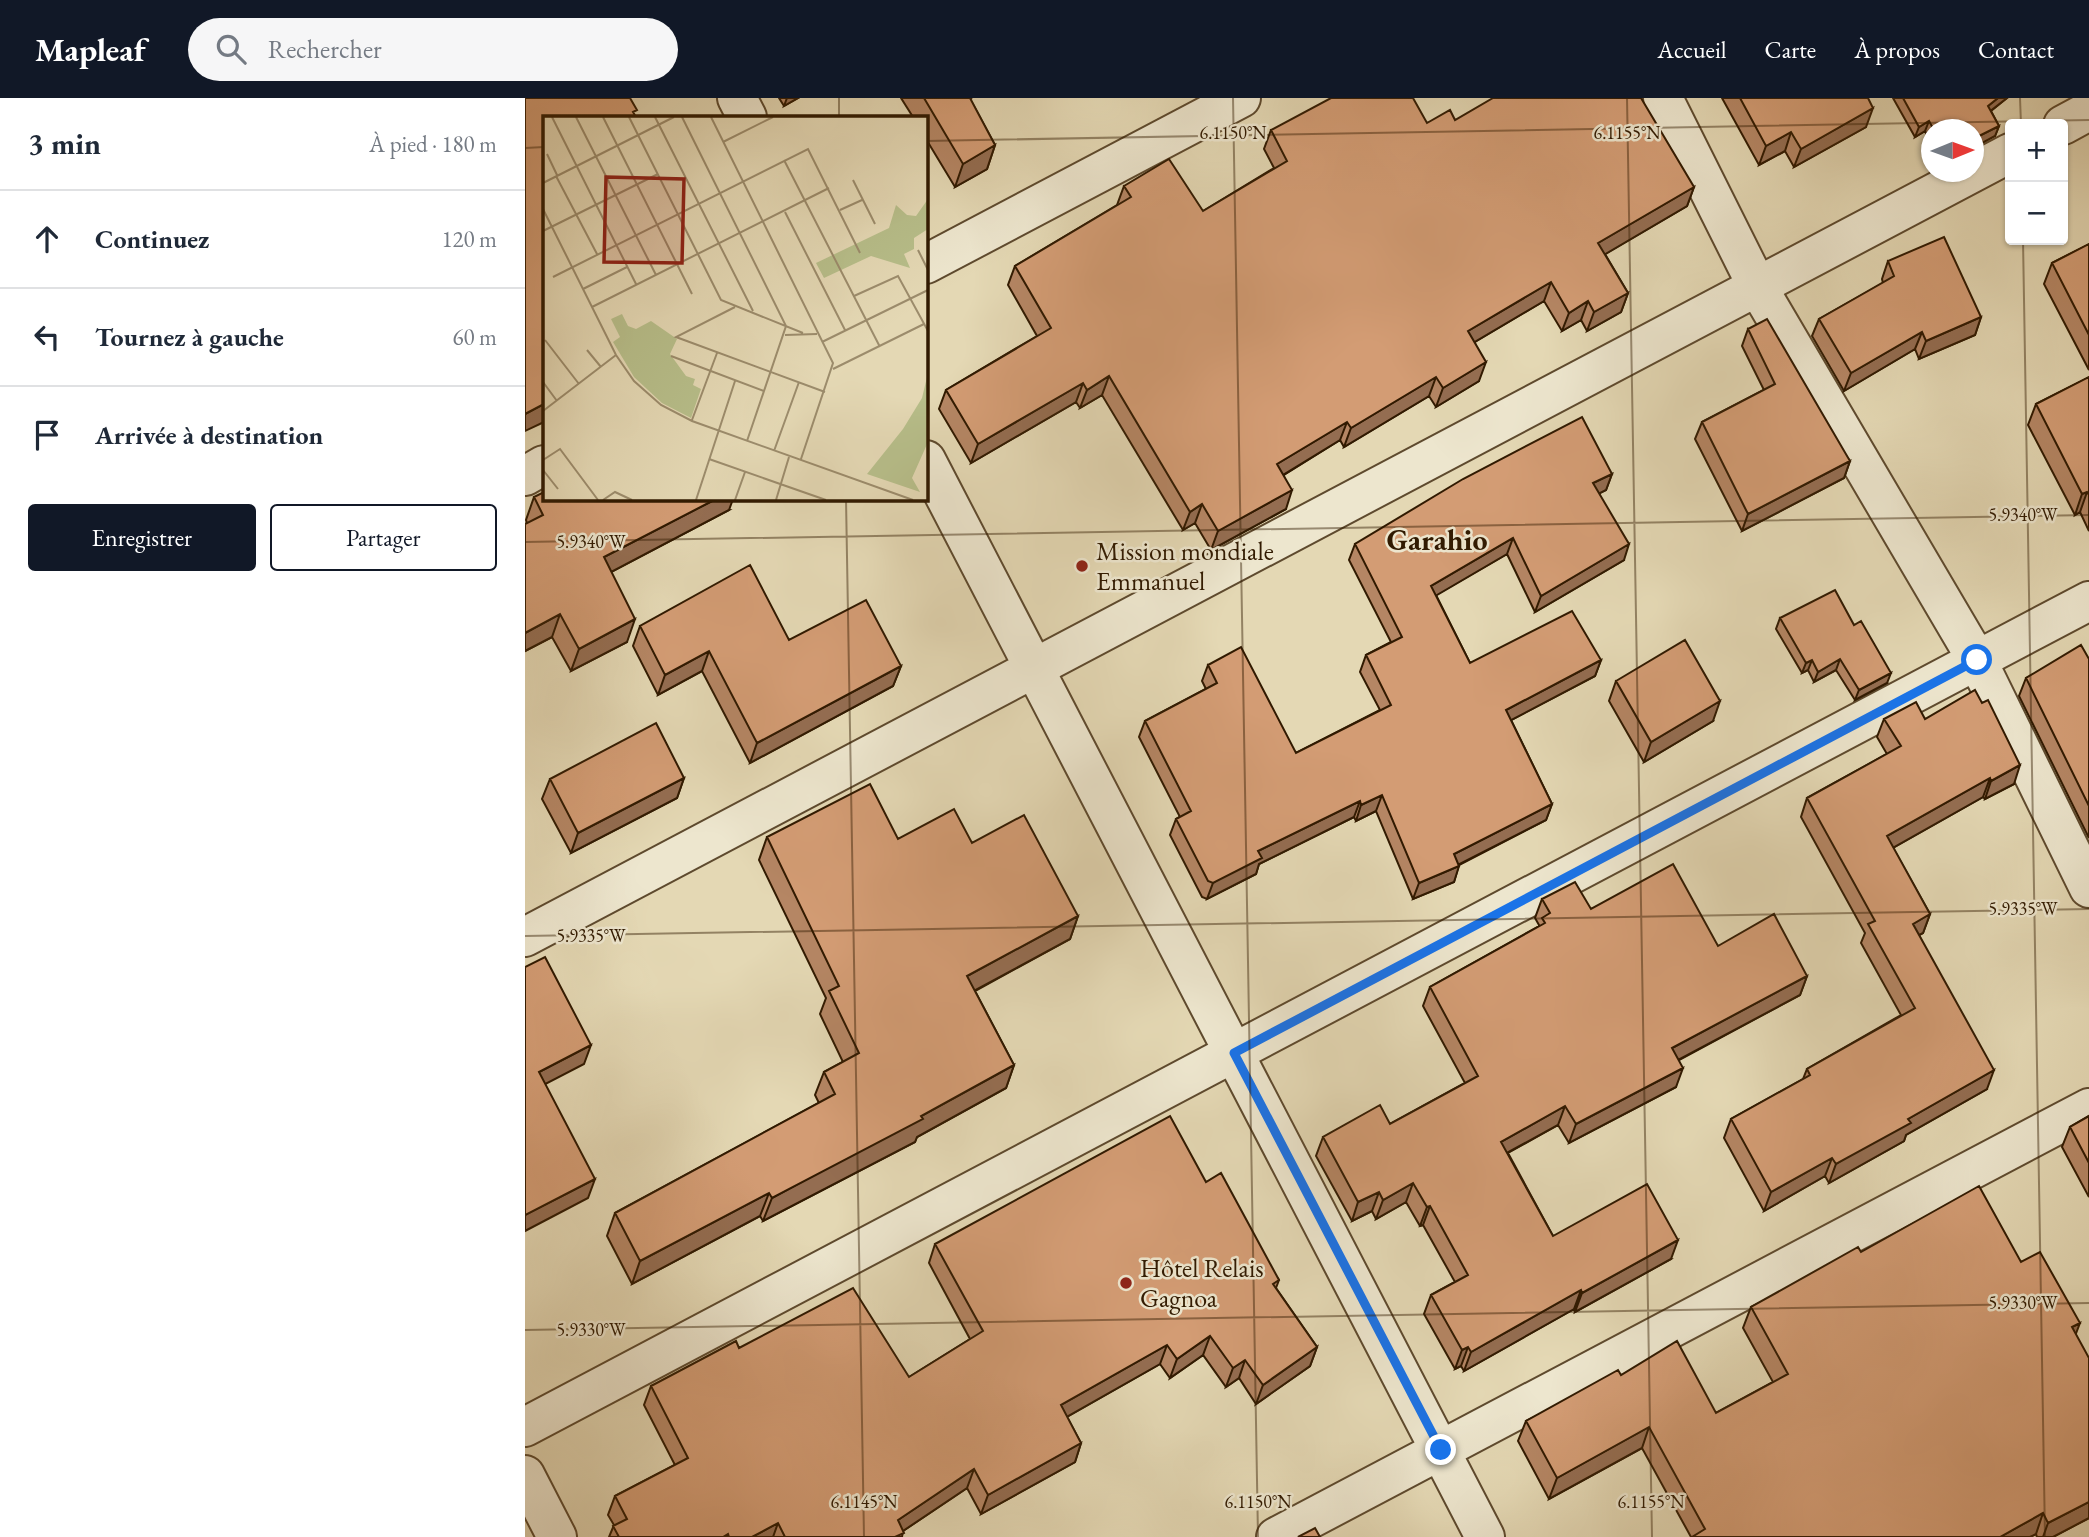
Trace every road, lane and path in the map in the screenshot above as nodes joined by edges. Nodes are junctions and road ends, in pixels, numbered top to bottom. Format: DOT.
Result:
graph roads {
  1 [pos="737,98"];
  2 [pos="1241,98"];
  3 [pos="1663,98"];
  4 [pos="2089,111"];
  5 [pos="746,116"];
  6 [pos="2068,122"];
  7 [pos="2005,156"];
  8 [pos="927,263"];
  9 [pos="1757,286"];
  10 [pos="927,462"];
  11 [pos="543,466"];
  12 [pos="525,476"];
  13 [pos="2089,601"];
  14 [pos="1977,660"];
  15 [pos="1034,668"];
  16 [pos="2089,888"];
  17 [pos="525,937"];
  18 [pos="1234,1053"];
  19 [pos="2089,1108"];
  20 [pos="525,1427"];
  21 [pos="1441,1450"];
  22 [pos="525,1475"];
  23 [pos="557,1537"];
  24 [pos="1276,1537"];
  25 [pos="1485,1537"];
  1 -- 5 [label="street"];
  2 -- 8 [label="street"];
  3 -- 9 [label="street"];
  4 -- 6 [label="street"];
  7 -- 9 [label="street"];
  9 -- 14 [label="street"];
  9 -- 15 [label="street"];
  10 -- 15 [label="street"];
  11 -- 12 [label="street"];
  13 -- 14 [label="street"];
  14 -- 16 [label="street"];
  14 -- 18 [label="street"];
  15 -- 17 [label="street"];
  15 -- 18 [label="street"];
  18 -- 20 [label="street"];
  18 -- 21 [label="street"];
  19 -- 21 [label="street"];
  21 -- 24 [label="street"];
  21 -- 25 [label="street"];
  22 -- 23 [label="street"];
}
